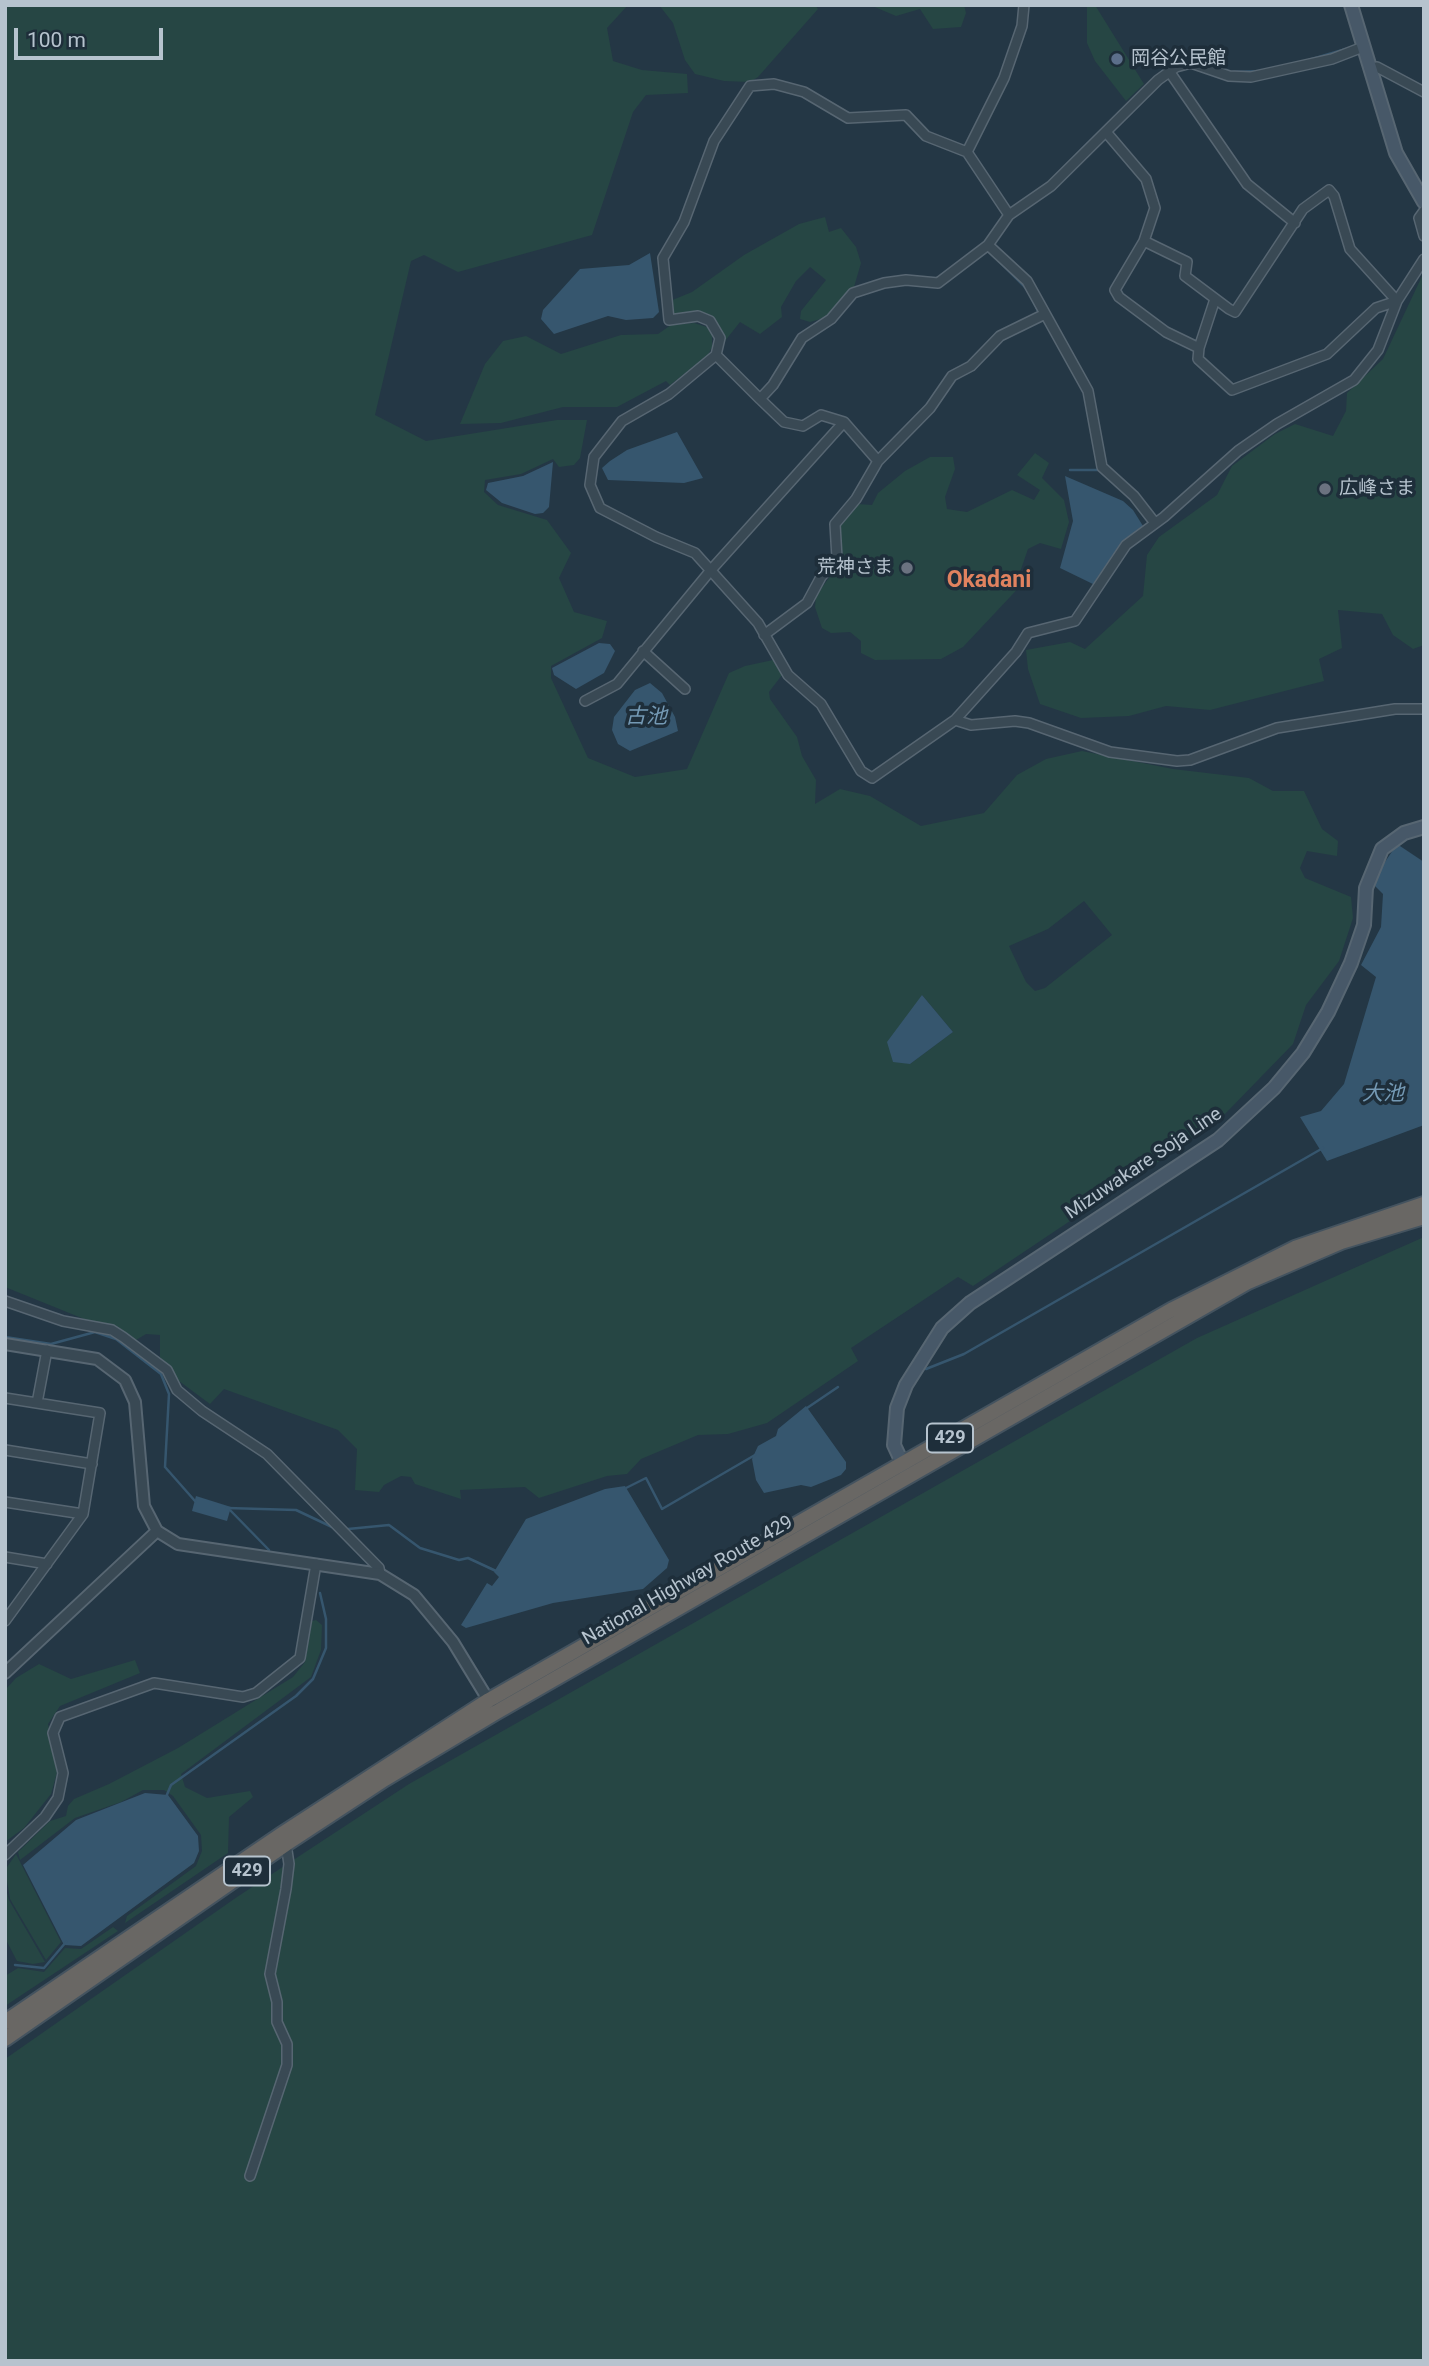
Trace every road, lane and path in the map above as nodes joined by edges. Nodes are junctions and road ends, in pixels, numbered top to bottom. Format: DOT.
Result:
graph roads {
  1 [pos="1024,5"];
  2 [pos="1351,5"];
  3 [pos="1363,47"];
  4 [pos="1369,68"];
  5 [pos="1169,71"];
  6 [pos="1424,92"];
  7 [pos="1106,132"];
  8 [pos="967,152"];
  9 [pos="1424,202"];
  10 [pos="1424,211"];
  11 [pos="1009,215"];
  12 [pos="1295,223"];
  13 [pos="1424,236"];
  14 [pos="1144,241"];
  15 [pos="987,247"];
  16 [pos="1424,259"];
  17 [pos="1215,299"];
  18 [pos="1397,301"];
  19 [pos="1045,314"];
  20 [pos="1199,348"];
  21 [pos="716,355"];
  22 [pos="760,399"];
  23 [pos="844,422"];
  24 [pos="878,461"];
  25 [pos="1155,523"];
  26 [pos="711,570"];
  27 [pos="764,635"];
  28 [pos="643,651"];
  29 [pos="685,689"];
  30 [pos="585,701"];
  31 [pos="1424,709"];
  32 [pos="955,720"];
  33 [pos="1424,827"];
  34 [pos="1424,1205"];
  35 [pos="1424,1217"];
  36 [pos="5,1301"];
  37 [pos="5,1344"];
  38 [pos="47,1350"];
  39 [pos="5,1398"];
  40 [pos="37,1403"];
  41 [pos="5,1450"];
  42 [pos="92,1464"];
  43 [pos="905,1470"];
  44 [pos="5,1502"];
  45 [pos="83,1514"];
  46 [pos="156,1531"];
  47 [pos="5,1557"];
  48 [pos="47,1564"];
  49 [pos="316,1564"];
  50 [pos="380,1574"];
  51 [pos="5,1621"];
  52 [pos="5,1673"];
  53 [pos="492,1707"];
  54 [pos="286,1844"];
  55 [pos="5,1855"];
  56 [pos="5,2022"];
  57 [pos="5,2039"];
  58 [pos="250,2176"];
  1 -- 8 [label="street"];
  2 -- 3 [label="main road"];
  3 -- 4 [label="main road"];
  3 -- 5 [label="street"];
  4 -- 6 [label="street"];
  4 -- 9 [label="main road"];
  5 -- 7 [label="street"];
  5 -- 12 [label="street"];
  7 -- 11 [label="street"];
  7 -- 14 [label="street"];
  8 -- 11 [label="street"];
  8 -- 21 [label="street"];
  10 -- 13 [label="street"];
  11 -- 15 [label="street"];
  12 -- 17 [label="street"];
  12 -- 18 [label="street"];
  14 -- 17 [label="street"];
  14 -- 20 [label="street"];
  15 -- 19 [label="street"];
  15 -- 22 [label="street"];
  16 -- 18 [label="street"];
  17 -- 20 [label="street"];
  18 -- 20 [label="street"];
  18 -- 25 [label="street"];
  19 -- 24 [label="street"];
  19 -- 25 [label="street"];
  21 -- 22 [label="street"];
  21 -- 26 [label="street"];
  22 -- 23 [label="street"];
  23 -- 24 [label="street"];
  23 -- 26 [label="street"];
  24 -- 27 [label="street"];
  25 -- 32 [label="street"];
  26 -- 27 [label="street"];
  26 -- 28 [label="street"];
  27 -- 32 [label="street"];
  28 -- 29 [label="street"];
  28 -- 30 [label="street"];
  31 -- 32 [label="street"];
  33 -- 43 [label="main road, Mizuwakare Soja Line"];
  34 -- 43 [label="highway, National Highway Route 429 / 429"];
  35 -- 43 [label="highway, National Highway Route 429 / 429"];
  36 -- 50 [label="street"];
  37 -- 38 [label="street"];
  38 -- 40 [label="street"];
  38 -- 46 [label="street"];
  39 -- 40 [label="street"];
  40 -- 42 [label="street"];
  41 -- 42 [label="street"];
  42 -- 45 [label="street"];
  43 -- 53 [label="highway, National Highway Route 429 / 429"];
  44 -- 45 [label="street"];
  45 -- 48 [label="street"];
  46 -- 49 [label="street"];
  46 -- 52 [label="street"];
  47 -- 48 [label="street"];
  48 -- 51 [label="street"];
  49 -- 50 [label="street"];
  49 -- 55 [label="street"];
  50 -- 53 [label="street"];
  53 -- 54 [label="highway, National Highway Route 429 / 429"];
  53 -- 56 [label="highway, National Highway Route 429 / 429"];
  54 -- 57 [label="highway, National Highway Route 429 / 429"];
  54 -- 58 [label="street"];
}
